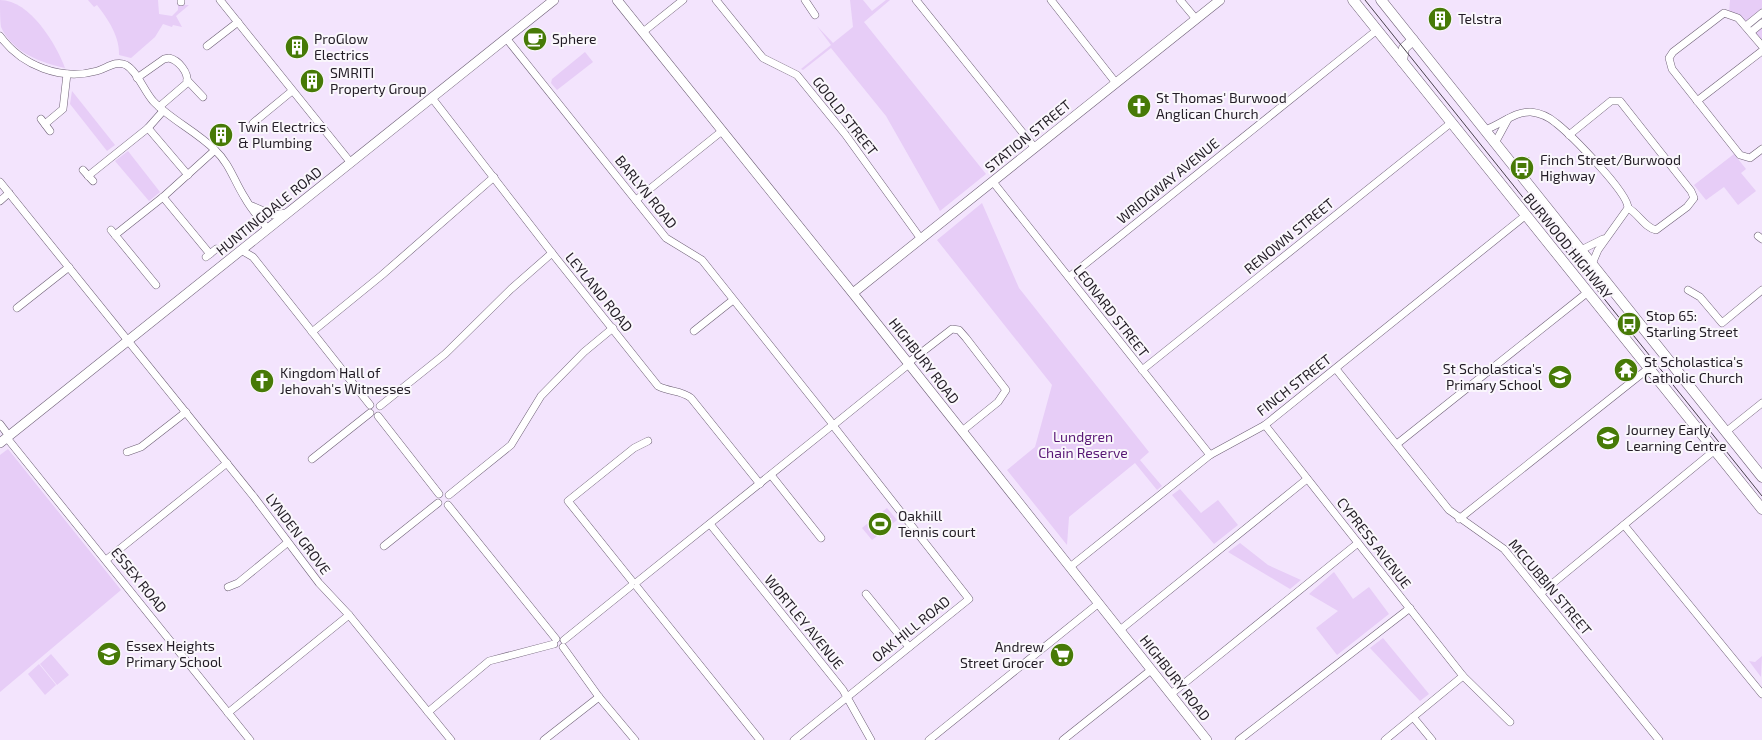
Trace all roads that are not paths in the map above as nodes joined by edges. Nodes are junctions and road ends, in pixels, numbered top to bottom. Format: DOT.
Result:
graph roads {
  1 [pos="220,0"];
  2 [pos="554,0"];
  3 [pos="617,0"];
  4 [pos="683,0"];
  5 [pos="716,0"];
  6 [pos="805,0"];
  7 [pos="916,0"];
  8 [pos="1050,0"];
  9 [pos="1180,0"];
  10 [pos="1220,0"];
  11 [pos="1352,0"];
  12 [pos="1381,0"];
  13 [pos="1762,14"];
  14 [pos="815,15"];
  15 [pos="1196,19"];
  16 [pos="238,22"];
  17 [pos="1762,23"];
  18 [pos="1748,29"];
  19 [pos="1377,30"];
  20 [pos="643,32"];
  21 [pos="0,36"];
  22 [pos="506,38"];
  23 [pos="1413,40"];
  24 [pos="207,46"];
  25 [pos="1762,46"];
  26 [pos="1762,51"];
  27 [pos="1402,61"];
  28 [pos="67,74"];
  29 [pos="137,78"];
  30 [pos="187,80"];
  31 [pos="1116,83"];
  32 [pos="292,91"];
  33 [pos="203,97"];
  34 [pos="432,98"];
  35 [pos="1696,101"];
  36 [pos="161,109"];
  37 [pos="1508,119"];
  38 [pos="1452,122"];
  39 [pos="252,123"];
  40 [pos="148,128"];
  41 [pos="1484,130"];
  42 [pos="50,131"];
  43 [pos="722,131"];
  44 [pos="1569,135"];
  45 [pos="1495,143"];
  46 [pos="1035,148"];
  47 [pos="215,150"];
  48 [pos="1762,150"];
  49 [pos="351,163"];
  50 [pos="188,175"];
  51 [pos="88,176"];
  52 [pos="494,176"];
  53 [pos="0,182"];
  54 [pos="992,182"];
  55 [pos="9,193"];
  56 [pos="163,197"];
  57 [pos="636,200"];
  58 [pos="0,201"];
  59 [pos="249,205"];
  60 [pos="1628,208"];
  61 [pos="288,212"];
  62 [pos="1526,215"];
  63 [pos="268,228"];
  64 [pos="1606,238"];
  65 [pos="921,240"];
  66 [pos="241,250"];
  67 [pos="1581,250"];
  68 [pos="211,253"];
  69 [pos="552,253"];
  70 [pos="1592,264"];
  71 [pos="69,267"];
  72 [pos="1069,277"];
  73 [pos="156,285"];
  74 [pos="1688,290"];
  75 [pos="1762,290"];
  76 [pos="1588,292"];
  77 [pos="853,293"];
  78 [pos="733,300"];
  79 [pos="17,308"];
  80 [pos="613,328"];
  81 [pos="694,331"];
  82 [pos="312,332"];
  83 [pos="128,341"];
  84 [pos="908,363"];
  85 [pos="1649,368"];
  86 [pos="1336,369"];
  87 [pos="1142,370"];
  88 [pos="1762,403"];
  89 [pos="370,405"];
  90 [pos="380,406"];
  91 [pos="186,412"];
  92 [pos="370,414"];
  93 [pos="378,416"];
  94 [pos="0,424"];
  95 [pos="833,425"];
  96 [pos="1265,425"];
  97 [pos="962,431"];
  98 [pos="1726,431"];
  99 [pos="5,439"];
  100 [pos="648,441"];
  101 [pos="1397,444"];
  102 [pos="1715,450"];
  103 [pos="126,452"];
  104 [pos="1210,455"];
  105 [pos="312,459"];
  106 [pos="226,463"];
  107 [pos="771,475"];
  108 [pos="1762,477"];
  109 [pos="1307,478"];
  110 [pos="760,484"];
  111 [pos="439,494"];
  112 [pos="449,495"];
  113 [pos="438,503"];
  114 [pos="448,504"];
  115 [pos="1762,509"];
  116 [pos="1459,519"];
  117 [pos="710,524"];
  118 [pos="1624,525"];
  119 [pos="821,538"];
  120 [pos="287,543"];
  121 [pos="1358,543"];
  122 [pos="384,546"];
  123 [pos="106,560"];
  124 [pos="1070,567"];
  125 [pos="634,584"];
  126 [pos="228,587"];
  127 [pos="1541,593"];
  128 [pos="866,594"];
  129 [pos="1099,604"];
  130 [pos="1410,608"];
  131 [pos="349,615"];
  132 [pos="1120,630"];
  133 [pos="555,642"];
  134 [pos="564,643"];
  135 [pos="909,647"];
  136 [pos="1151,670"];
  137 [pos="1463,676"];
  138 [pos="1170,694"];
  139 [pos="1762,694"];
  140 [pos="599,697"];
  141 [pos="846,697"];
  142 [pos="428,712"];
  143 [pos="228,713"];
  144 [pos="1413,717"];
  145 [pos="1510,722"];
  146 [pos="248,739"];
  147 [pos="1204,739"];
  148 [pos="451,740"];
  149 [pos="544,740"];
  150 [pos="635,740"];
  151 [pos="760,740"];
  152 [pos="794,740"];
  153 [pos="871,740"];
  154 [pos="929,740"];
  155 [pos="1063,740"];
  156 [pos="1239,740"];
  157 [pos="1385,740"];
  158 [pos="1432,740"];
  159 [pos="1659,740"];
  1 -- 16 [label="street"];
  2 -- 22 [label="main road, HUNTINGDALE ROAD"];
  3 -- 20 [label="main road, HIGHBURY ROAD"];
  4 -- 20 [label="street"];
  5 -- 65 [label="street, GOOLD STREET"];
  6 -- 14 [label="street"];
  7 -- 46 [label="street"];
  8 -- 31 [label="street"];
  9 -- 15 [label="street"];
  10 -- 15 [label="main road, STATION STREET"];
  11 -- 19 [label="highway, BURWOOD HIGHWAY"];
  12 -- 23 [label="highway, BURWOOD HIGHWAY"];
  13 -- 18 [label="street"];
  15 -- 31 [label="main road, STATION STREET"];
  16 -- 24 [label="street"];
  16 -- 32 [label="street"];
  17 -- 18 [label="street"];
  18 -- 25 [label="street"];
  18 -- 35 [label="street"];
  19 -- 27 [label="highway, BURWOOD HIGHWAY"];
  19 -- 72 [label="street, WRIDGWAY AVENUE"];
  20 -- 43 [label="main road, HIGHBURY ROAD"];
  21 -- 28 [label="street"];
  22 -- 34 [label="main road, HUNTINGDALE ROAD"];
  22 -- 57 [label="street, BARLYN ROAD"];
  23 -- 27 [label="highway"];
  23 -- 41 [label="highway, BURWOOD HIGHWAY"];
  26 -- 35 [label="street"];
  27 -- 38 [label="highway, BURWOOD HIGHWAY"];
  28 -- 29 [label="street"];
  28 -- 42 [label="street"];
  29 -- 30 [label="street"];
  29 -- 36 [label="street"];
  30 -- 33 [label="street"];
  30 -- 36 [label="street"];
  31 -- 46 [label="main road, STATION STREET"];
  32 -- 39 [label="street"];
  32 -- 49 [label="street"];
  34 -- 49 [label="main road, HUNTINGDALE ROAD"];
  34 -- 52 [label="street, LEYLAND ROAD"];
  35 -- 48 [label="street"];
  36 -- 40 [label="street"];
  36 -- 47 [label="street"];
  37 -- 41 [label="street"];
  37 -- 44 [label="street"];
  37 -- 45 [label="street"];
  38 -- 62 [label="highway, BURWOOD HIGHWAY"];
  38 -- 87 [label="street, RENOWN STREET"];
  40 -- 50 [label="street"];
  40 -- 51 [label="street"];
  41 -- 45 [label="highway, BURWOOD HIGHWAY"];
  43 -- 57 [label="street"];
  43 -- 77 [label="main road, HIGHBURY ROAD"];
  44 -- 60 [label="street"];
  44 -- 60 [label="street"];
  45 -- 67 [label="highway, BURWOOD HIGHWAY"];
  46 -- 54 [label="main road, STATION STREET"];
  47 -- 50 [label="street"];
  47 -- 59 [label="street"];
  49 -- 61 [label="main road, HUNTINGDALE ROAD"];
  50 -- 56 [label="street"];
  52 -- 69 [label="street, LEYLAND ROAD"];
  52 -- 82 [label="street"];
  53 -- 55 [label="street, LYNDEN GROVE"];
  54 -- 65 [label="main road, STATION STREET"];
  54 -- 72 [label="street, LEONARD STREET"];
  55 -- 58 [label="street"];
  55 -- 71 [label="street, LYNDEN GROVE"];
  56 -- 68 [label="street"];
  56 -- 73 [label="street"];
  57 -- 78 [label="street, BARLYN ROAD"];
  59 -- 61 [label="street"];
  59 -- 63 [label="street"];
  60 -- 64 [label="street"];
  61 -- 63 [label="main road, HUNTINGDALE ROAD"];
  62 -- 76 [label="highway, BURWOOD HIGHWAY"];
  62 -- 86 [label="street, FINCH STREET"];
  63 -- 66 [label="main road, HUNTINGDALE ROAD"];
  64 -- 67 [label="street"];
  64 -- 70 [label="street"];
  65 -- 77 [label="main road, STATION STREET"];
  66 -- 82 [label="street"];
  66 -- 83 [label="main road, HUNTINGDALE ROAD"];
  67 -- 70 [label="highway, BURWOOD HIGHWAY"];
  69 -- 80 [label="street, LEYLAND ROAD"];
  69 -- 90 [label="street"];
  70 -- 98 [label="highway, BURWOOD HIGHWAY"];
  71 -- 79 [label="street"];
  71 -- 83 [label="street, LYNDEN GROVE"];
  72 -- 87 [label="street, LEONARD STREET"];
  74 -- 75 [label="street"];
  76 -- 85 [label="highway, BURWOOD HIGHWAY"];
  76 -- 101 [label="street"];
  77 -- 84 [label="main road, HIGHBURY ROAD"];
  78 -- 81 [label="street"];
  78 -- 95 [label="street, BARLYN ROAD"];
  80 -- 110 [label="street, LEYLAND ROAD"];
  80 -- 112 [label="street"];
  82 -- 89 [label="street"];
  83 -- 91 [label="street, LYNDEN GROVE"];
  83 -- 99 [label="main road, HUNTINGDALE ROAD"];
  84 -- 95 [label="street"];
  84 -- 97 [label="main road, HIGHBURY ROAD"];
  84 -- 97 [label="street"];
  85 -- 102 [label="highway, BURWOOD HIGHWAY"];
  85 -- 116 [label="street"];
  86 -- 96 [label="street, FINCH STREET"];
  86 -- 101 [label="street, MCCUBBIN STREET"];
  87 -- 104 [label="street, LEONARD STREET"];
  88 -- 98 [label="street"];
  89 -- 90 [label="street"];
  89 -- 92 [label="street"];
  90 -- 93 [label="street"];
  91 -- 103 [label="street"];
  91 -- 106 [label="street, LYNDEN GROVE"];
  92 -- 93 [label="street"];
  92 -- 105 [label="street"];
  93 -- 111 [label="street"];
  94 -- 99 [label="street, ESSEX ROAD"];
  95 -- 107 [label="street"];
  95 -- 135 [label="street, OAK HILL ROAD"];
  96 -- 104 [label="street, FINCH STREET"];
  96 -- 109 [label="street, CYPRESS AVENUE"];
  97 -- 124 [label="main road, HIGHBURY ROAD"];
  98 -- 108 [label="highway, BURWOOD HIGHWAY"];
  99 -- 123 [label="street, ESSEX ROAD"];
  100 -- 125 [label="street"];
  101 -- 116 [label="street, MCCUBBIN STREET"];
  102 -- 115 [label="highway, BURWOOD HIGHWAY"];
  102 -- 118 [label="street"];
  104 -- 124 [label="street, FINCH STREET"];
  106 -- 120 [label="street, LYNDEN GROVE"];
  106 -- 123 [label="street"];
  107 -- 110 [label="street"];
  107 -- 119 [label="street"];
  109 -- 121 [label="street, CYPRESS AVENUE"];
  109 -- 132 [label="street"];
  110 -- 117 [label="street"];
  111 -- 112 [label="street"];
  111 -- 113 [label="street"];
  112 -- 114 [label="street"];
  113 -- 114 [label="street"];
  113 -- 122 [label="street"];
  114 -- 133 [label="street"];
  116 -- 127 [label="street, MCCUBBIN STREET"];
  117 -- 125 [label="street"];
  117 -- 141 [label="street, WORTLEY AVENUE"];
  118 -- 127 [label="street"];
  118 -- 139 [label="street"];
  120 -- 126 [label="street"];
  120 -- 131 [label="street, LYNDEN GROVE"];
  121 -- 130 [label="street, CYPRESS AVENUE"];
  121 -- 138 [label="street"];
  123 -- 143 [label="street, ESSEX ROAD"];
  124 -- 129 [label="main road, HIGHBURY ROAD"];
  125 -- 134 [label="street"];
  125 -- 151 [label="street"];
  127 -- 159 [label="street, MCCUBBIN STREET"];
  128 -- 135 [label="street"];
  129 -- 132 [label="main road, HIGHBURY ROAD"];
  129 -- 154 [label="street"];
  130 -- 137 [label="street, CYPRESS AVENUE"];
  130 -- 156 [label="street"];
  131 -- 142 [label="street, LYNDEN GROVE"];
  131 -- 143 [label="street"];
  132 -- 136 [label="main road, HIGHBURY ROAD"];
  133 -- 134 [label="street"];
  133 -- 142 [label="street"];
  134 -- 140 [label="street"];
  135 -- 141 [label="street, OAK HILL ROAD"];
  136 -- 138 [label="main road, HIGHBURY ROAD"];
  136 -- 155 [label="street"];
  137 -- 144 [label="street"];
  137 -- 145 [label="street, CYPRESS AVENUE"];
  138 -- 147 [label="main road, HIGHBURY ROAD"];
  140 -- 149 [label="street"];
  140 -- 150 [label="street"];
  141 -- 152 [label="street, OAK HILL ROAD"];
  141 -- 153 [label="street, WORTLEY AVENUE"];
  142 -- 148 [label="street, LYNDEN GROVE"];
  143 -- 146 [label="street, ESSEX ROAD"];
  144 -- 157 [label="street"];
  144 -- 158 [label="street"];
}
